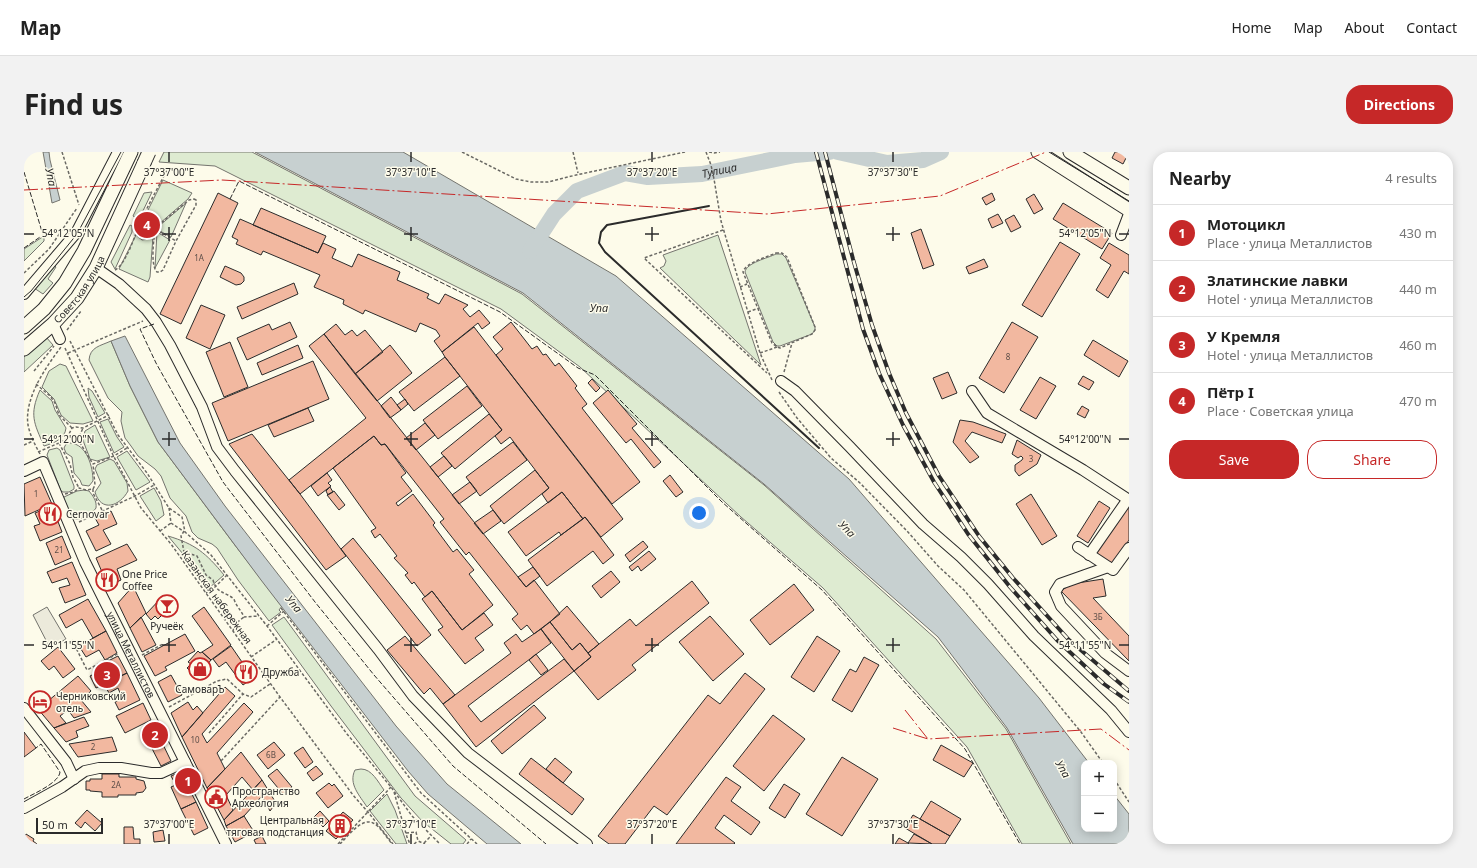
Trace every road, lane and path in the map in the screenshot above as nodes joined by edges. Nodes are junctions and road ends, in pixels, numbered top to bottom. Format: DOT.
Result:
graph roads {
  1 [pos="62,152"];
  2 [pos="462,152"];
  3 [pos="573,152"];
  4 [pos="685,152"];
  5 [pos="707,152"];
  6 [pos="720,152"];
  7 [pos="1038,152"];
  8 [pos="1070,152"];
  9 [pos="126,153"];
  10 [pos="146,158"];
  11 [pos="168,168"];
  12 [pos="578,174"];
  13 [pos="714,179"];
  14 [pos="1129,188"];
  15 [pos="79,205"];
  16 [pos="77,209"];
  17 [pos="1129,210"];
  18 [pos="1129,214"];
  19 [pos="144,215"];
  20 [pos="138,228"];
  21 [pos="155,228"];
  22 [pos="723,230"];
  23 [pos="1121,234"];
  24 [pos="176,241"];
  25 [pos="96,268"];
  26 [pos="24,273"];
  27 [pos="107,275"];
  28 [pos="747,284"];
  29 [pos="740,287"];
  30 [pos="24,294"];
  31 [pos="758,308"];
  32 [pos="748,312"];
  33 [pos="53,324"];
  34 [pos="137,324"];
  35 [pos="24,327"];
  36 [pos="64,340"];
  37 [pos="792,343"];
  38 [pos="777,347"];
  39 [pos="24,349"];
  40 [pos="74,349"];
  41 [pos="68,352"];
  42 [pos="760,352"];
  43 [pos="769,375"];
  44 [pos="781,381"];
  45 [pos="36,384"];
  46 [pos="972,392"];
  47 [pos="109,416"];
  48 [pos="98,421"];
  49 [pos="72,428"];
  50 [pos="83,428"];
  51 [pos="67,438"];
  52 [pos="77,438"];
  53 [pos="33,441"];
  54 [pos="59,443"];
  55 [pos="24,445"];
  56 [pos="128,448"];
  57 [pos="38,452"];
  58 [pos="114,456"];
  59 [pos="43,462"];
  60 [pos="93,464"];
  61 [pos="24,471"];
  62 [pos="154,485"];
  63 [pos="79,488"];
  64 [pos="93,489"];
  65 [pos="58,496"];
  66 [pos="135,496"];
  67 [pos="1128,499"];
  68 [pos="169,508"];
  69 [pos="102,511"];
  70 [pos="171,523"];
  71 [pos="70,526"];
  72 [pos="160,530"];
  73 [pos="184,532"];
  74 [pos="1078,547"];
  75 [pos="1129,548"];
  76 [pos="1090,555"];
  77 [pos="1108,567"];
  78 [pos="227,575"];
  79 [pos="215,587"];
  80 [pos="206,593"];
  81 [pos="282,608"];
  82 [pos="284,611"];
  83 [pos="259,616"];
  84 [pos="244,617"];
  85 [pos="267,626"];
  86 [pos="233,631"];
  87 [pos="277,639"];
  88 [pos="72,640"];
  89 [pos="163,644"];
  90 [pos="128,648"];
  91 [pos="251,657"];
  92 [pos="134,659"];
  93 [pos="1129,671"];
  94 [pos="270,684"];
  95 [pos="243,694"];
  96 [pos="280,697"];
  97 [pos="24,708"];
  98 [pos="160,712"];
  99 [pos="1129,732"];
  100 [pos="209,733"];
  101 [pos="221,761"];
  102 [pos="185,762"];
  103 [pos="74,779"];
  104 [pos="1117,784"];
  105 [pos="391,787"];
  106 [pos="394,791"];
  107 [pos="1129,802"];
  108 [pos="24,808"];
  109 [pos="368,812"];
  110 [pos="406,833"];
  111 [pos="431,836"];
  112 [pos="471,838"];
  113 [pos="418,841"];
  114 [pos="226,844"];
  115 [pos="339,844"];
  116 [pos="393,844"];
  117 [pos="410,844"];
  118 [pos="414,844"];
  119 [pos="424,844"];
  120 [pos="440,844"];
  121 [pos="467,844"];
  122 [pos="477,844"];
  123 [pos="587,844"];
  1 -- 15 [label="path"];
  2 -- 12 [label="path"];
  3 -- 12 [label="path"];
  4 -- 12 [label="path"];
  5 -- 6 [label="path"];
  5 -- 13 [label="path"];
  7 -- 17 [label="main road"];
  8 -- 14 [label="main road"];
  9 -- 30 [label="street, Советская улица"];
  9 -- 35 [label="main road, Советская улица"];
  10 -- 25 [label="main road, Советская улица"];
  11 -- 19 [label="path"];
  16 -- 26 [label="path"];
  18 -- 23 [label="street"];
  19 -- 20 [label="path"];
  19 -- 21 [label="path"];
  20 -- 21 [label="path"];
  20 -- 27 [label="path"];
  21 -- 24 [label="path"];
  21 -- 24 [label="path"];
  21 -- 24 [label="path"];
  22 -- 43 [label="path"];
  25 -- 27 [label="street"];
  25 -- 33 [label="main road, Советская улица"];
  27 -- 123 [label="street"];
  28 -- 29 [label="path"];
  28 -- 31 [label="path"];
  28 -- 37 [label="path"];
  31 -- 32 [label="path"];
  31 -- 38 [label="path"];
  33 -- 36 [label="street"];
  33 -- 39 [label="main road, Советская улица"];
  34 -- 40 [label="path"];
  36 -- 40 [label="path"];
  36 -- 41 [label="path, Казанская набережная"];
  36 -- 45 [label="path"];
  37 -- 38 [label="path"];
  37 -- 44 [label="path"];
  38 -- 42 [label="path"];
  40 -- 41 [label="path"];
  40 -- 47 [label="path"];
  41 -- 48 [label="path, Казанская набережная"];
  44 -- 99 [label="street"];
  45 -- 49 [label="path"];
  45 -- 53 [label="path"];
  46 -- 67 [label="street"];
  47 -- 48 [label="path"];
  47 -- 56 [label="path"];
  48 -- 50 [label="path"];
  48 -- 58 [label="path, Казанская набережная"];
  49 -- 50 [label="path"];
  49 -- 51 [label="path"];
  50 -- 52 [label="path"];
  51 -- 52 [label="path"];
  51 -- 54 [label="path"];
  52 -- 60 [label="path"];
  53 -- 55 [label="path"];
  53 -- 57 [label="path"];
  54 -- 57 [label="path"];
  54 -- 63 [label="path"];
  56 -- 58 [label="path"];
  56 -- 62 [label="path"];
  57 -- 59 [label="path"];
  58 -- 60 [label="path"];
  58 -- 66 [label="path, Казанская набережная"];
  59 -- 61 [label="street"];
  59 -- 65 [label="street, улица Металлистов"];
  60 -- 64 [label="path"];
  62 -- 66 [label="path"];
  62 -- 68 [label="path"];
  63 -- 64 [label="path"];
  63 -- 65 [label="path"];
  64 -- 69 [label="path"];
  65 -- 71 [label="street, улица Металлистов"];
  66 -- 69 [label="path"];
  66 -- 72 [label="path, Казанская набережная"];
  67 -- 76 [label="street"];
  68 -- 70 [label="path"];
  68 -- 73 [label="path"];
  69 -- 71 [label="path"];
  70 -- 72 [label="path"];
  70 -- 73 [label="path"];
  71 -- 90 [label="street, улица Металлистов"];
  72 -- 80 [label="path, Казанская набережная"];
  73 -- 78 [label="path"];
  73 -- 79 [label="path"];
  74 -- 76 [label="street"];
  75 -- 77 [label="street"];
  76 -- 77 [label="street"];
  77 -- 93 [label="street"];
  78 -- 79 [label="path"];
  78 -- 83 [label="path"];
  79 -- 80 [label="path"];
  79 -- 84 [label="path"];
  80 -- 86 [label="path, Казанская набережная"];
  81 -- 82 [label="path"];
  82 -- 85 [label="path"];
  82 -- 112 [label="path"];
  83 -- 84 [label="path"];
  83 -- 85 [label="path"];
  84 -- 86 [label="path"];
  85 -- 87 [label="path"];
  86 -- 91 [label="path, Казанская набережная"];
  87 -- 91 [label="path"];
  87 -- 105 [label="path"];
  88 -- 90 [label="path"];
  89 -- 92 [label="path"];
  90 -- 92 [label="street, улица Металлистов"];
  91 -- 94 [label="path, Казанская набережная"];
  92 -- 98 [label="street, улица Металлистов"];
  94 -- 95 [label="path"];
  94 -- 96 [label="path, Казанская набережная"];
  95 -- 98 [label="path"];
  95 -- 100 [label="path"];
  96 -- 101 [label="path"];
  96 -- 109 [label="path, Казанская набережная"];
  97 -- 103 [label="street"];
  98 -- 102 [label="street, улица Металлистов"];
  102 -- 103 [label="street"];
  102 -- 114 [label="street, улица Металлистов"];
  103 -- 108 [label="street"];
  104 -- 107 [label="path"];
  105 -- 106 [label="path"];
  105 -- 109 [label="path"];
  106 -- 110 [label="path"];
  106 -- 111 [label="path"];
  109 -- 115 [label="path"];
  109 -- 116 [label="path, Казанская набережная"];
  110 -- 113 [label="path"];
  110 -- 117 [label="path"];
  111 -- 119 [label="path"];
  111 -- 120 [label="path"];
  112 -- 121 [label="path"];
  112 -- 122 [label="path"];
  113 -- 118 [label="path"];
  113 -- 119 [label="path"];
  115 -- 116 [label="path"];
}
